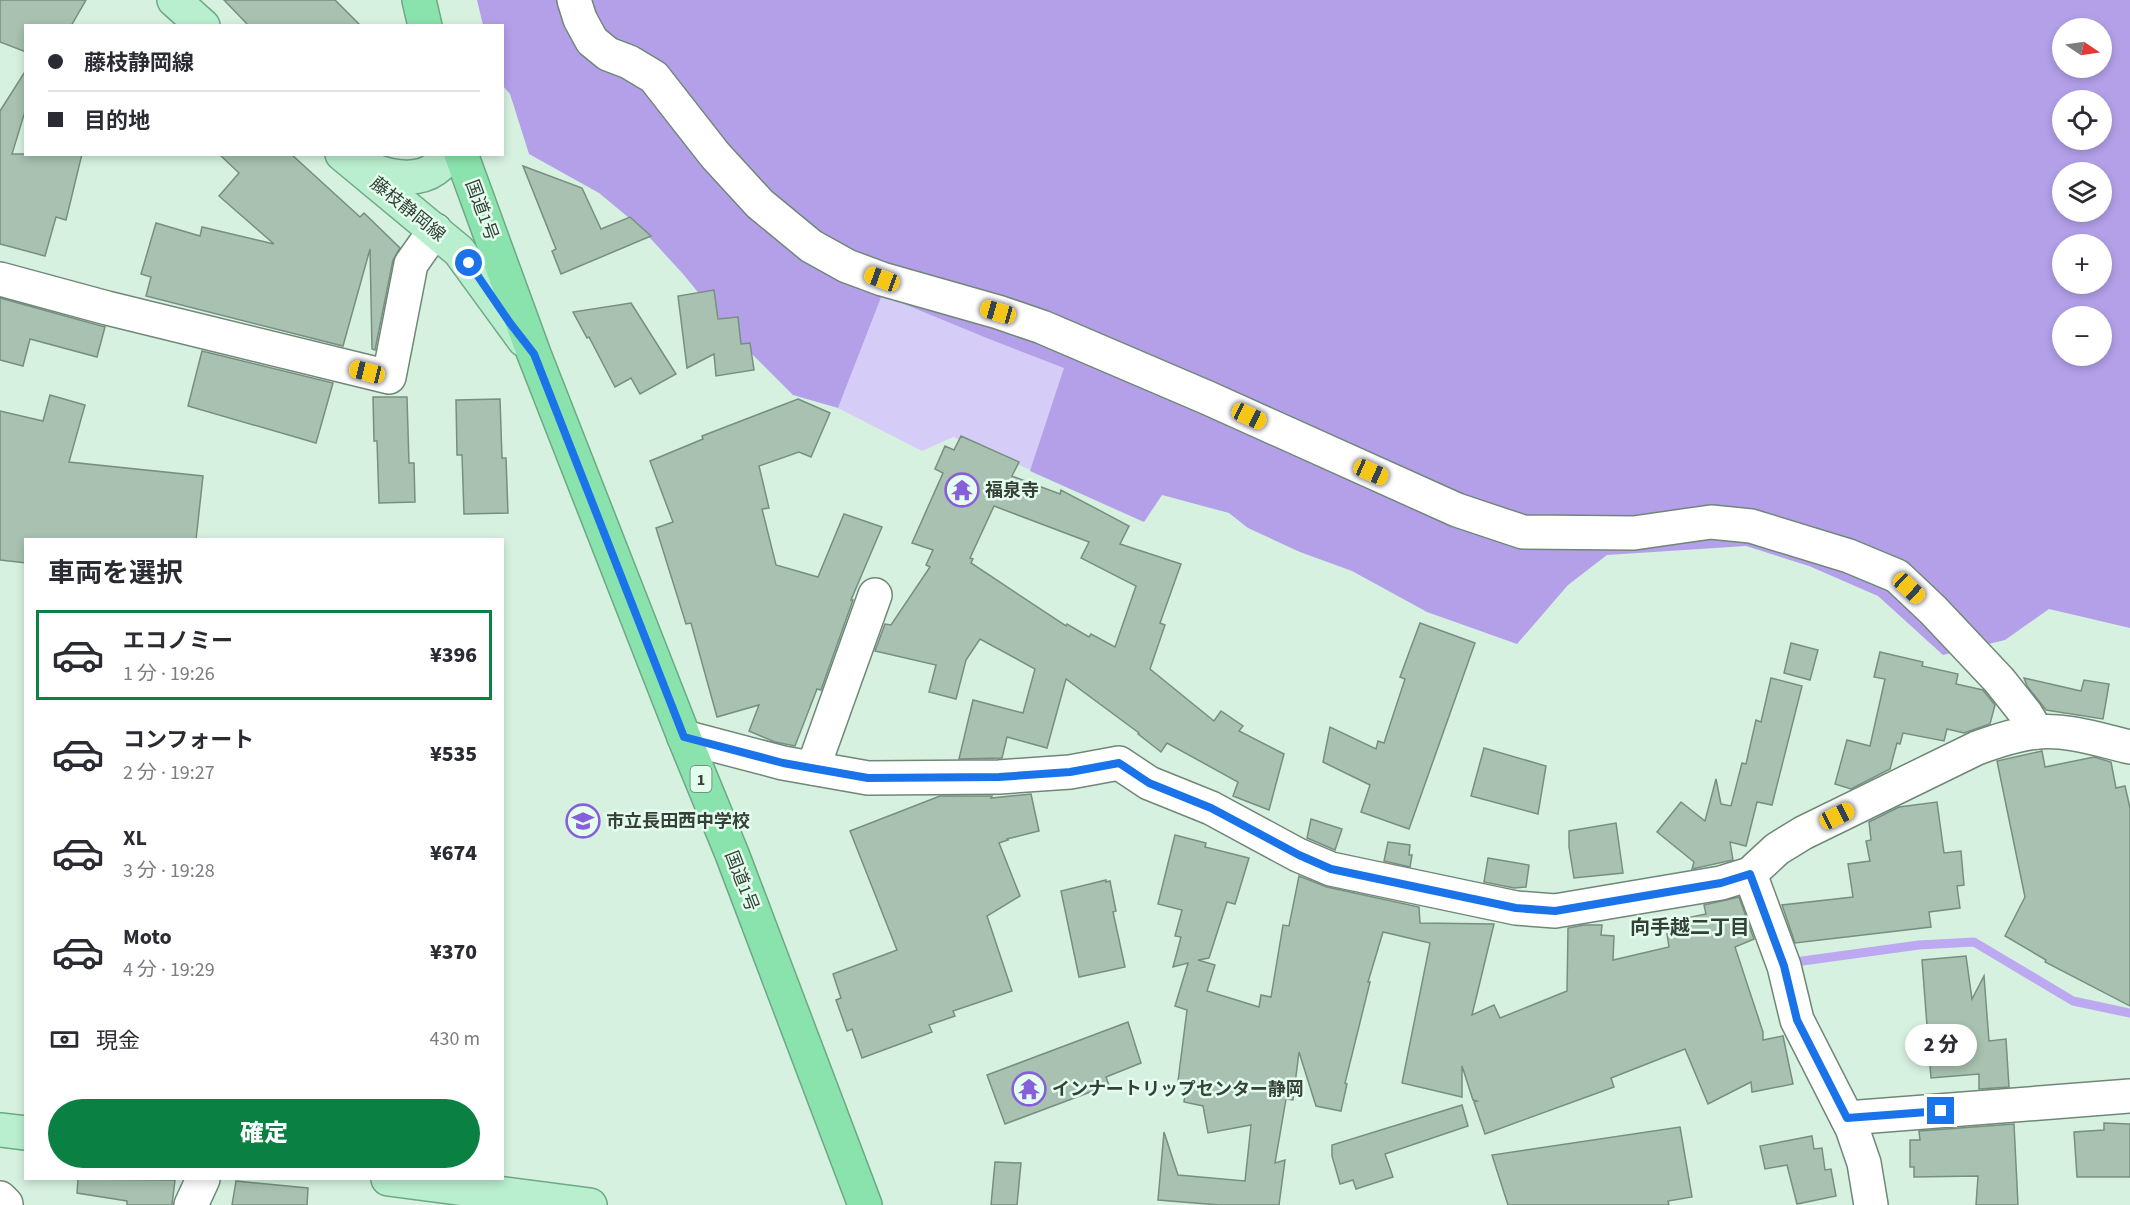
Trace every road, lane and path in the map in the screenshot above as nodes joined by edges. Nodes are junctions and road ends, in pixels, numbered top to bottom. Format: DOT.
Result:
graph roads {
  1 [pos="174,0"];
  2 [pos="419,0"];
  3 [pos="574,0"];
  4 [pos="201,24"];
  5 [pos="425,24"];
  6 [pos="344,156"];
  7 [pos="345,156"];
  8 [pos="446,156"];
  9 [pos="462,156"];
  10 [pos="435,230"];
  11 [pos="0,279"];
  12 [pos="534,354"];
  13 [pos="875,595"];
  14 [pos="2037,732"];
  15 [pos="684,737"];
  16 [pos="2129,749"];
  17 [pos="813,768"];
  18 [pos="1750,874"];
  19 [pos="2130,1096"];
  20 [pos="1847,1118"];
  21 [pos="0,1130"];
  22 [pos="24,1133"];
  23 [pos="203,1180"];
  24 [pos="396,1180"];
  25 [pos="191,1205"];
  26 [pos="590,1205"];
  27 [pos="865,1205"];
  28 [pos="1871,1205"];
  1 -- 4 [label="main road"];
  2 -- 5 [label="highway"];
  3 -- 14 [label="street"];
  6 -- 10 [label="main road, 藤枝静岡線"];
  7 -- 8 [label="main road"];
  9 -- 12 [label="highway, 国道1号 / 1"];
  10 -- 11 [label="street"];
  10 -- 12 [label="main road, 藤枝静岡線"];
  12 -- 15 [label="highway, 国道1号 / 1"];
  13 -- 17 [label="street"];
  14 -- 16 [label="street"];
  14 -- 18 [label="street"];
  15 -- 17 [label="street"];
  15 -- 27 [label="highway, 国道1号 / 1"];
  17 -- 18 [label="street"];
  18 -- 20 [label="street"];
  19 -- 20 [label="street"];
  20 -- 28 [label="street"];
  21 -- 22 [label="main road"];
  23 -- 25 [label="street"];
  24 -- 26 [label="main road"];
}
